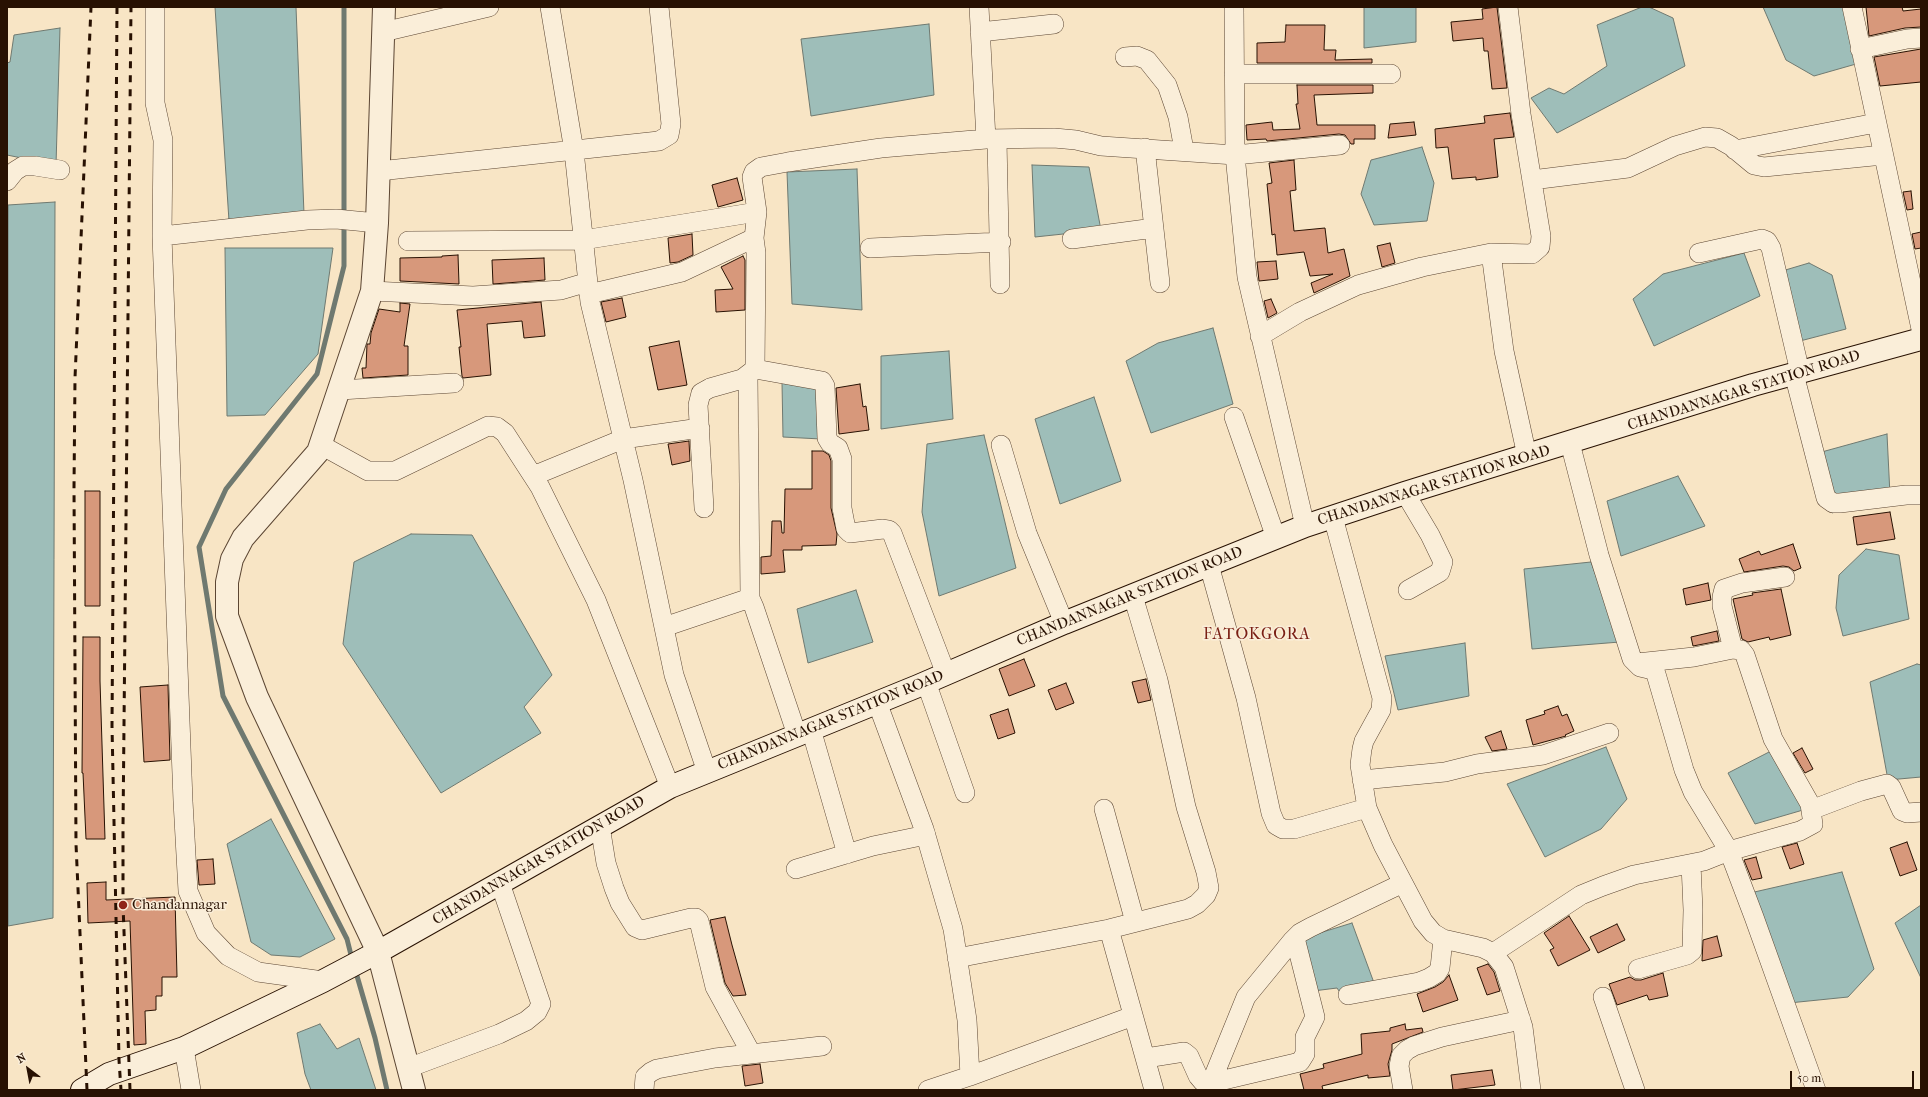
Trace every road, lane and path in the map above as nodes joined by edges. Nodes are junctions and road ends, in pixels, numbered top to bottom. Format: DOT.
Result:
graph roads {
  1 [pos="155,7"];
  2 [pos="384,7"];
  3 [pos="489,7"];
  4 [pos="550,7"];
  5 [pos="659,7"];
  6 [pos="979,7"];
  7 [pos="1234,7"];
  8 [pos="1508,7"];
  9 [pos="1852,7"];
  10 [pos="1054,24"];
  11 [pos="383,32"];
  12 [pos="980,32"];
  13 [pos="1921,38"];
  14 [pos="1860,49"];
  15 [pos="1125,57"];
  16 [pos="1234,74"];
  17 [pos="1391,74"];
  18 [pos="1876,123"];
  19 [pos="992,139"];
  20 [pos="1340,145"];
  21 [pos="1145,148"];
  22 [pos="1184,150"];
  23 [pos="1735,150"];
  24 [pos="574,151"];
  25 [pos="1236,154"];
  26 [pos="1883,155"];
  27 [pos="60,170"];
  28 [pos="379,171"];
  29 [pos="7,180"];
  30 [pos="1532,180"];
  31 [pos="757,212"];
  32 [pos="378,223"];
  33 [pos="1154,228"];
  34 [pos="162,236"];
  35 [pos="754,238"];
  36 [pos="1072,239"];
  37 [pos="583,240"];
  38 [pos="408,241"];
  39 [pos="1001,242"];
  40 [pos="870,248"];
  41 [pos="1491,253"];
  42 [pos="1699,253"];
  43 [pos="1160,283"];
  44 [pos="1000,284"];
  45 [pos="588,288"];
  46 [pos="372,291"];
  47 [pos="1921,329"];
  48 [pos="1260,336"];
  49 [pos="1921,339"];
  50 [pos="752,372"];
  51 [pos="1797,373"];
  52 [pos="454,383"];
  53 [pos="340,390"];
  54 [pos="1234,417"];
  55 [pos="700,428"];
  56 [pos="623,439"];
  57 [pos="1570,443"];
  58 [pos="1001,444"];
  59 [pos="321,445"];
  60 [pos="1528,456"];
  61 [pos="533,476"];
  62 [pos="1405,493"];
  63 [pos="1921,496"];
  64 [pos="704,508"];
  65 [pos="1332,517"];
  66 [pos="1305,526"];
  67 [pos="1276,538"];
  68 [pos="1209,565"];
  69 [pos="1785,577"];
  70 [pos="1408,590"];
  71 [pos="1133,596"];
  72 [pos="750,598"];
  73 [pos="1064,623"];
  74 [pos="664,627"];
  75 [pos="1734,649"];
  76 [pos="1636,663"];
  77 [pos="946,674"];
  78 [pos="926,682"];
  79 [pos="878,702"];
  80 [pos="804,732"];
  81 [pos="1609,734"];
  82 [pos="707,772"];
  83 [pos="1362,780"];
  84 [pos="670,787"];
  85 [pos="965,793"];
  86 [pos="1368,808"];
  87 [pos="1104,809"];
  88 [pos="1811,810"];
  89 [pos="1921,812"];
  90 [pos="600,826"];
  91 [pos="926,835"];
  92 [pos="1728,852"];
  93 [pos="847,854"];
  94 [pos="1691,864"];
  95 [pos="796,869"];
  96 [pos="500,883"];
  97 [pos="1403,883"];
  98 [pos="1135,922"];
  99 [pos="1109,929"];
  100 [pos="1295,938"];
  101 [pos="1443,939"];
  102 [pos="1492,953"];
  103 [pos="372,955"];
  104 [pos="957,958"];
  105 [pos="1638,969"];
  106 [pos="323,981"];
  107 [pos="1348,995"];
  108 [pos="1603,997"];
  109 [pos="1133,1016"];
  110 [pos="1521,1020"];
  111 [pos="822,1046"];
  112 [pos="184,1048"];
  113 [pos="751,1054"];
  114 [pos="1146,1058"];
  115 [pos="408,1068"];
  116 [pos="970,1076"];
  117 [pos="1211,1083"];
  118 [pos="82,1090"];
  119 [pos="191,1090"];
  120 [pos="414,1090"];
  121 [pos="644,1090"];
  122 [pos="928,1090"];
  123 [pos="1154,1090"];
  124 [pos="1403,1090"];
  125 [pos="1531,1090"];
  126 [pos="1635,1090"];
  127 [pos="1816,1090"];
  1 -- 34 [label="street"];
  2 -- 11 [label="main road"];
  3 -- 11 [label="street"];
  4 -- 24 [label="street"];
  5 -- 24 [label="street"];
  6 -- 12 [label="street"];
  7 -- 16 [label="street"];
  8 -- 30 [label="street"];
  9 -- 14 [label="street"];
  10 -- 12 [label="street"];
  11 -- 28 [label="main road"];
  12 -- 19 [label="street"];
  13 -- 14 [label="street"];
  14 -- 18 [label="street"];
  15 -- 22 [label="street"];
  16 -- 17 [label="street"];
  16 -- 25 [label="street"];
  18 -- 23 [label="street"];
  18 -- 26 [label="street"];
  19 -- 21 [label="street"];
  19 -- 31 [label="street"];
  19 -- 39 [label="street"];
  20 -- 25 [label="street"];
  21 -- 22 [label="street"];
  21 -- 33 [label="street"];
  22 -- 25 [label="street"];
  23 -- 26 [label="street"];
  23 -- 30 [label="street"];
  24 -- 28 [label="street"];
  24 -- 37 [label="street"];
  25 -- 48 [label="street"];
  26 -- 47 [label="street"];
  27 -- 29 [label="street"];
  28 -- 32 [label="main road"];
  30 -- 41 [label="street"];
  31 -- 35 [label="street"];
  31 -- 37 [label="street"];
  32 -- 34 [label="street"];
  32 -- 46 [label="main road"];
  33 -- 36 [label="street"];
  33 -- 43 [label="street"];
  34 -- 106 [label="street"];
  35 -- 45 [label="street"];
  35 -- 50 [label="street"];
  37 -- 38 [label="street"];
  37 -- 45 [label="street"];
  39 -- 40 [label="street"];
  39 -- 44 [label="street"];
  41 -- 48 [label="street"];
  41 -- 60 [label="street"];
  42 -- 51 [label="street"];
  45 -- 46 [label="street"];
  45 -- 56 [label="street"];
  46 -- 53 [label="main road"];
  48 -- 66 [label="street"];
  49 -- 51 [label="main road, CHANDANNAGAR STATION ROAD"];
  50 -- 55 [label="street"];
  50 -- 72 [label="street"];
  50 -- 77 [label="street"];
  51 -- 57 [label="main road, CHANDANNAGAR STATION ROAD"];
  51 -- 63 [label="street"];
  52 -- 53 [label="street"];
  53 -- 59 [label="main road"];
  54 -- 67 [label="street"];
  55 -- 56 [label="street"];
  55 -- 64 [label="street"];
  56 -- 61 [label="street"];
  56 -- 74 [label="street"];
  57 -- 60 [label="main road, CHANDANNAGAR STATION ROAD"];
  57 -- 76 [label="street"];
  58 -- 73 [label="street"];
  59 -- 61 [label="street"];
  59 -- 103 [label="main road"];
  60 -- 62 [label="main road, CHANDANNAGAR STATION ROAD"];
  61 -- 84 [label="street"];
  62 -- 65 [label="main road, CHANDANNAGAR STATION ROAD"];
  62 -- 70 [label="street"];
  65 -- 66 [label="main road, CHANDANNAGAR STATION ROAD"];
  65 -- 83 [label="street"];
  66 -- 67 [label="main road, CHANDANNAGAR STATION ROAD"];
  67 -- 68 [label="main road, CHANDANNAGAR STATION ROAD"];
  68 -- 71 [label="main road, CHANDANNAGAR STATION ROAD"];
  68 -- 86 [label="street"];
  69 -- 75 [label="street"];
  71 -- 73 [label="main road, CHANDANNAGAR STATION ROAD"];
  71 -- 98 [label="street"];
  72 -- 74 [label="street"];
  72 -- 80 [label="street"];
  73 -- 77 [label="main road, CHANDANNAGAR STATION ROAD"];
  74 -- 82 [label="street"];
  75 -- 76 [label="street"];
  75 -- 88 [label="street"];
  76 -- 92 [label="street"];
  77 -- 78 [label="main road, CHANDANNAGAR STATION ROAD"];
  78 -- 79 [label="main road, CHANDANNAGAR STATION ROAD"];
  78 -- 85 [label="street"];
  79 -- 80 [label="main road, CHANDANNAGAR STATION ROAD"];
  79 -- 91 [label="street"];
  80 -- 82 [label="main road, CHANDANNAGAR STATION ROAD"];
  80 -- 93 [label="street"];
  81 -- 83 [label="street"];
  82 -- 84 [label="main road, CHANDANNAGAR STATION ROAD"];
  83 -- 86 [label="street"];
  84 -- 90 [label="main road, CHANDANNAGAR STATION ROAD"];
  86 -- 97 [label="street"];
  87 -- 98 [label="street"];
  88 -- 89 [label="street"];
  88 -- 92 [label="street"];
  90 -- 96 [label="main road, CHANDANNAGAR STATION ROAD"];
  90 -- 113 [label="street"];
  91 -- 93 [label="street"];
  91 -- 104 [label="street"];
  92 -- 94 [label="street"];
  92 -- 127 [label="street"];
  93 -- 95 [label="street"];
  94 -- 102 [label="street"];
  94 -- 105 [label="street"];
  96 -- 103 [label="main road, CHANDANNAGAR STATION ROAD"];
  96 -- 115 [label="street"];
  97 -- 100 [label="street"];
  97 -- 101 [label="street"];
  98 -- 99 [label="street"];
  99 -- 104 [label="street"];
  99 -- 109 [label="street"];
  100 -- 117 [label="street"];
  100 -- 117 [label="street"];
  101 -- 102 [label="street"];
  101 -- 107 [label="street"];
  102 -- 110 [label="street"];
  103 -- 106 [label="main road, CHANDANNAGAR STATION ROAD"];
  103 -- 115 [label="main road"];
  104 -- 116 [label="street"];
  106 -- 112 [label="main road, CHANDANNAGAR STATION ROAD"];
  108 -- 126 [label="street"];
  109 -- 114 [label="street"];
  109 -- 116 [label="street"];
  110 -- 124 [label="street"];
  110 -- 125 [label="street"];
  111 -- 113 [label="street"];
  112 -- 118 [label="main road, CHANDANNAGAR STATION ROAD"];
  112 -- 119 [label="street"];
  113 -- 121 [label="street"];
  114 -- 117 [label="street"];
  114 -- 123 [label="street"];
  115 -- 120 [label="main road"];
  116 -- 122 [label="street"];
}
